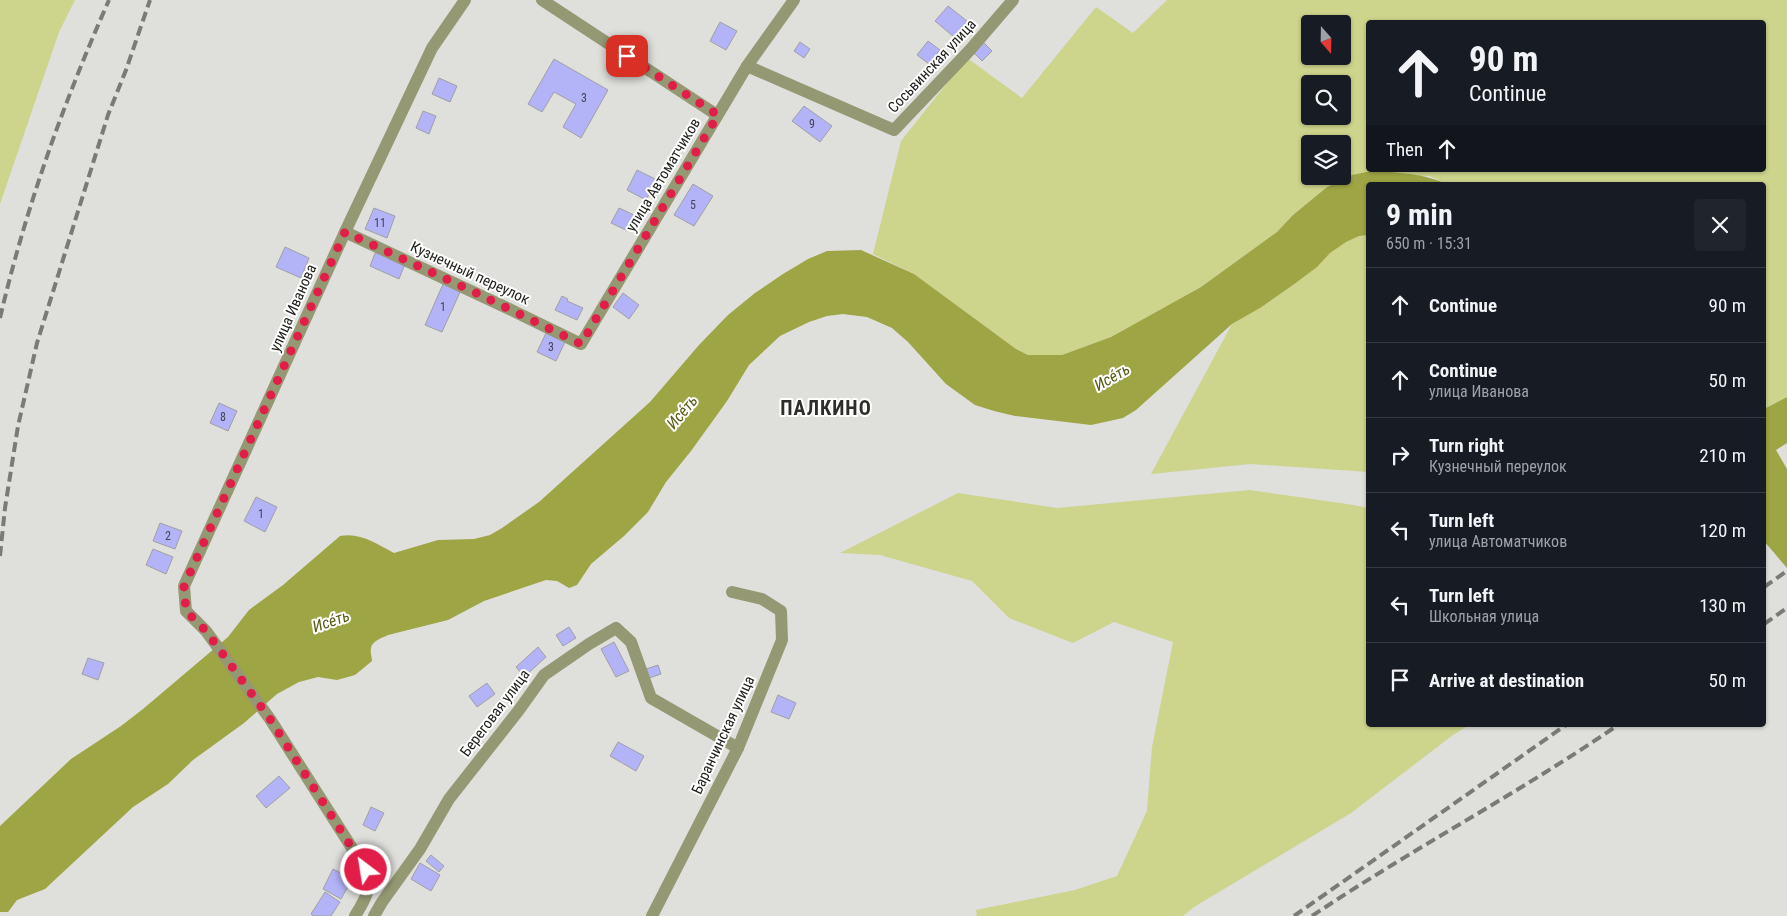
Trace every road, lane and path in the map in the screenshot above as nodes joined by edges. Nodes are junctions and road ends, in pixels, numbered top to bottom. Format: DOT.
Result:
graph roads {
  1 [pos="465,0"];
  2 [pos="542,0"];
  3 [pos="794,0"];
  4 [pos="1013,0"];
  5 [pos="747,66"];
  6 [pos="718,115"];
  7 [pos="345,232"];
  8 [pos="581,344"];
  9 [pos="732,592"];
  10 [pos="738,748"];
  11 [pos="355,916"];
  12 [pos="374,916"];
  13 [pos="652,916"];
  1 -- 7 [label="street, улица Иванова"];
  2 -- 6 [label="street"];
  3 -- 5 [label="street, улица Автоматчиков"];
  4 -- 5 [label="street, Сосьвинская улица"];
  5 -- 6 [label="street, улица Автоматчиков"];
  6 -- 8 [label="street, улица Автоматчиков"];
  7 -- 8 [label="street, Кузнечный переулок"];
  7 -- 11 [label="street, улица Иванова"];
  9 -- 10 [label="street, Баранчинская улица"];
  10 -- 12 [label="street, Береговая улица"];
  10 -- 13 [label="street, Баранчинская улица"];
}
